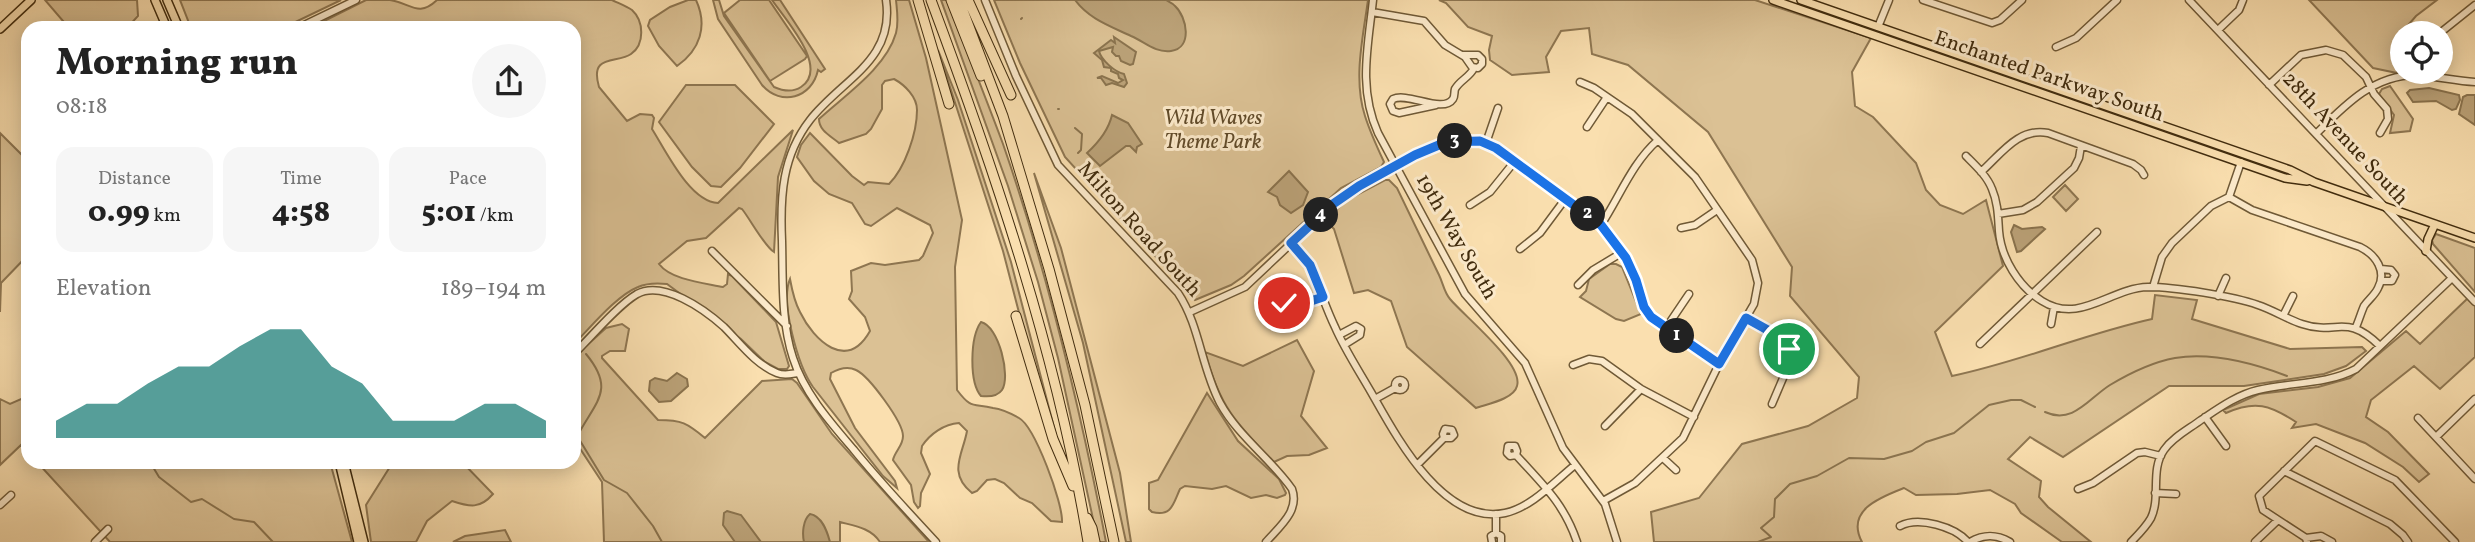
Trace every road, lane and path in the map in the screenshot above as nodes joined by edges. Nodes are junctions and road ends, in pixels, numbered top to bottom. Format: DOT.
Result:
graph roads {
  1 [pos="31,0"];
  2 [pos="155,0"];
  3 [pos="167,0"];
  4 [pos="356,0"];
  5 [pos="886,0"];
  6 [pos="918,0"];
  7 [pos="931,0"];
  8 [pos="951,0"];
  9 [pos="958,0"];
  10 [pos="968,0"];
  11 [pos="985,0"];
  12 [pos="1373,0"];
  13 [pos="1773,0"];
  14 [pos="1801,0"];
  15 [pos="1889,0"];
  16 [pos="1923,0"];
  17 [pos="2022,0"];
  18 [pos="2117,0"];
  19 [pos="2189,0"];
  20 [pos="2243,2"];
  21 [pos="2475,5"];
  22 [pos="1372,12"];
  23 [pos="164,21"];
  24 [pos="176,21"];
  25 [pos="312,21"];
  26 [pos="2453,23"];
  27 [pos="1878,27"];
  28 [pos="0,29"];
  29 [pos="2218,30"];
  30 [pos="2056,47"];
  31 [pos="1933,50"];
  32 [pos="1463,55"];
  33 [pos="1475,68"];
  34 [pos="2453,78"];
  35 [pos="2390,81"];
  36 [pos="1580,82"];
  37 [pos="2475,82"];
  38 [pos="2269,85"];
  39 [pos="2370,88"];
  40 [pos="1011,94"];
  41 [pos="1608,97"];
  42 [pos="949,104"];
  43 [pos="1436,105"];
  44 [pos="1498,108"];
  45 [pos="1001,111"];
  46 [pos="1587,127"];
  47 [pos="2380,132"];
  48 [pos="2316,134"];
  49 [pos="1658,140"];
  50 [pos="1486,143"];
  51 [pos="2081,146"];
  52 [pos="1966,156"];
  53 [pos="1515,161"];
  54 [pos="2241,162"];
  55 [pos="1395,166"];
  56 [pos="1981,172"];
  57 [pos="2144,175"];
  58 [pos="2314,182"];
  59 [pos="2229,197"];
  60 [pos="1566,198"];
  61 [pos="1471,205"];
  62 [pos="2383,205"];
  63 [pos="1717,210"];
  64 [pos="1998,214"];
  65 [pos="2435,224"];
  66 [pos="1601,225"];
  67 [pos="1681,228"];
  68 [pos="2097,232"];
  69 [pos="2475,238"];
  70 [pos="1291,243"];
  71 [pos="1520,249"];
  72 [pos="2426,250"];
  73 [pos="712,251"];
  74 [pos="1623,252"];
  75 [pos="2380,266"];
  76 [pos="2226,278"];
  77 [pos="2452,278"];
  78 [pos="2381,281"];
  79 [pos="1578,285"];
  80 [pos="2153,287"];
  81 [pos="2031,292"];
  82 [pos="1689,294"];
  83 [pos="2218,296"];
  84 [pos="2293,296"];
  85 [pos="1323,297"];
  86 [pos="2475,302"];
  87 [pos="1293,307"];
  88 [pos="2054,307"];
  89 [pos="1190,312"];
  90 [pos="1016,316"];
  91 [pos="2283,316"];
  92 [pos="1746,318"];
  93 [pos="2050,324"];
  94 [pos="787,326"];
  95 [pos="2356,327"];
  96 [pos="1666,328"];
  97 [pos="1339,335"];
  98 [pos="1980,344"];
  99 [pos="1344,345"];
  100 [pos="2380,346"];
  101 [pos="581,347"];
  102 [pos="1719,364"];
  103 [pos="1573,365"];
  104 [pos="798,373"];
  105 [pos="1395,387"];
  106 [pos="1641,389"];
  107 [pos="1375,399"];
  108 [pos="2475,399"];
  109 [pos="1772,404"];
  110 [pos="1694,417"];
  111 [pos="2205,417"];
  112 [pos="2418,418"];
  113 [pos="1605,426"];
  114 [pos="2436,437"];
  115 [pos="1444,438"];
  116 [pos="2226,446"];
  117 [pos="1516,454"];
  118 [pos="2161,456"];
  119 [pos="1664,457"];
  120 [pos="1417,465"];
  121 [pos="1575,465"];
  122 [pos="341,469"];
  123 [pos="346,469"];
  124 [pos="1676,470"];
  125 [pos="2284,471"];
  126 [pos="2475,479"];
  127 [pos="1546,488"];
  128 [pos="2078,489"];
  129 [pos="2155,493"];
  130 [pos="2176,494"];
  131 [pos="11,495"];
  132 [pos="1603,500"];
  133 [pos="0,505"];
  134 [pos="1082,506"];
  135 [pos="1496,514"];
  136 [pos="2278,520"];
  137 [pos="1900,526"];
  138 [pos="108,529"];
  139 [pos="1496,533"];
  140 [pos="2307,540"];
  141 [pos="95,542"];
  142 [pos="358,542"];
  143 [pos="364,542"];
  144 [pos="936,542"];
  145 [pos="1088,542"];
  146 [pos="1095,542"];
  147 [pos="1114,542"];
  148 [pos="1266,542"];
  149 [pos="1492,542"];
  150 [pos="1501,542"];
  151 [pos="1577,542"];
  152 [pos="1617,542"];
  153 [pos="1969,542"];
  154 [pos="2010,542"];
  155 [pos="2130,542"];
  156 [pos="2255,542"];
  157 [pos="2332,542"];
  158 [pos="2408,542"];
  159 [pos="2455,542"];
  1 -- 28 [label="main road"];
  2 -- 23 [label="main road"];
  3 -- 24 [label="main road"];
  4 -- 25 [label="street"];
  5 -- 94 [label="street"];
  6 -- 42 [label="highway"];
  7 -- 134 [label="highway"];
  8 -- 45 [label="highway"];
  9 -- 45 [label="highway"];
  10 -- 40 [label="highway"];
  11 -- 89 [label="street, Milton Road South"];
  12 -- 22 [label="street, 19th Way South"];
  13 -- 31 [label="main road, Enchanted Parkway South"];
  14 -- 27 [label="main road, Enchanted Parkway South"];
  15 -- 27 [label="street"];
  16 -- 17 [label="street"];
  18 -- 30 [label="street"];
  19 -- 29 [label="street, 28th Avenue South"];
  20 -- 29 [label="street"];
  21 -- 26 [label="street"];
  22 -- 32 [label="street"];
  22 -- 55 [label="street, 19th Way South"];
  27 -- 31 [label="main road, Enchanted Parkway South"];
  29 -- 38 [label="street, 28th Avenue South"];
  31 -- 54 [label="main road, Enchanted Parkway South"];
  31 -- 58 [label="main road, Enchanted Parkway South"];
  32 -- 33 [label="street"];
  32 -- 33 [label="street"];
  33 -- 43 [label="street"];
  34 -- 37 [label="street"];
  35 -- 39 [label="street"];
  36 -- 41 [label="street"];
  38 -- 39 [label="street"];
  38 -- 48 [label="street, 28th Avenue South"];
  39 -- 47 [label="street"];
  39 -- 48 [label="street"];
  41 -- 46 [label="street"];
  41 -- 49 [label="street"];
  43 -- 43 [label="street"];
  44 -- 50 [label="street"];
  45 -- 147 [label="highway"];
  48 -- 62 [label="street, 28th Avenue South"];
  49 -- 63 [label="street"];
  49 -- 66 [label="street"];
  50 -- 53 [label="street"];
  50 -- 55 [label="street"];
  51 -- 56 [label="street"];
  51 -- 57 [label="street"];
  51 -- 64 [label="street"];
  52 -- 56 [label="street"];
  53 -- 60 [label="street"];
  53 -- 61 [label="street"];
  54 -- 58 [label="main road, Enchanted Parkway South"];
  54 -- 59 [label="street"];
  55 -- 70 [label="street"];
  55 -- 121 [label="street, 19th Way South"];
  56 -- 64 [label="street"];
  58 -- 62 [label="main road, Enchanted Parkway South"];
  59 -- 75 [label="street"];
  59 -- 80 [label="street"];
  60 -- 66 [label="street"];
  60 -- 71 [label="street"];
  62 -- 65 [label="main road, Enchanted Parkway South"];
  62 -- 72 [label="street, 28th Avenue South"];
  63 -- 67 [label="street"];
  63 -- 92 [label="street"];
  64 -- 81 [label="street"];
  65 -- 69 [label="main road, Enchanted Parkway South"];
  65 -- 72 [label="main road"];
  66 -- 74 [label="street"];
  68 -- 81 [label="street"];
  70 -- 85 [label="street"];
  70 -- 89 [label="street"];
  72 -- 77 [label="street, 28th Avenue South"];
  73 -- 94 [label="street"];
  74 -- 79 [label="street"];
  74 -- 96 [label="street"];
  75 -- 78 [label="street"];
  75 -- 78 [label="street"];
  76 -- 83 [label="street"];
  77 -- 86 [label="street, 28th Avenue South"];
  77 -- 100 [label="street"];
  78 -- 95 [label="street"];
  80 -- 83 [label="street"];
  80 -- 88 [label="street"];
  81 -- 88 [label="street"];
  81 -- 98 [label="street"];
  82 -- 96 [label="street"];
  83 -- 91 [label="street"];
  84 -- 91 [label="street"];
  85 -- 87 [label="street"];
  85 -- 97 [label="street"];
  88 -- 93 [label="street"];
  89 -- 148 [label="street, Milton Road South"];
  90 -- 134 [label="highway"];
  91 -- 95 [label="street"];
  92 -- 102 [label="street"];
  92 -- 109 [label="street"];
  94 -- 104 [label="street"];
  95 -- 100 [label="street"];
  96 -- 102 [label="street"];
  97 -- 99 [label="street"];
  97 -- 99 [label="street"];
  99 -- 107 [label="street"];
  100 -- 111 [label="street"];
  101 -- 104 [label="street"];
  102 -- 110 [label="street"];
  103 -- 106 [label="street"];
  104 -- 144 [label="street"];
  105 -- 107 [label="street"];
  106 -- 110 [label="street"];
  106 -- 113 [label="street"];
  107 -- 120 [label="street"];
  108 -- 114 [label="street"];
  110 -- 119 [label="street"];
  111 -- 116 [label="street"];
  111 -- 118 [label="street"];
  112 -- 114 [label="street"];
  114 -- 126 [label="street"];
  115 -- 120 [label="street"];
  117 -- 127 [label="street"];
  118 -- 128 [label="street"];
  118 -- 129 [label="street"];
  119 -- 124 [label="street"];
  119 -- 132 [label="street"];
  120 -- 135 [label="street"];
  121 -- 127 [label="street"];
  121 -- 132 [label="street, 19th Way South"];
  122 -- 142 [label="main road"];
  123 -- 143 [label="main road"];
  125 -- 136 [label="street"];
  125 -- 158 [label="street"];
  125 -- 159 [label="street"];
  127 -- 135 [label="street"];
  127 -- 151 [label="street"];
  129 -- 130 [label="street"];
  129 -- 155 [label="street"];
  131 -- 133 [label="street"];
  132 -- 152 [label="street, 19th Way South"];
  134 -- 145 [label="highway"];
  134 -- 146 [label="highway"];
  135 -- 139 [label="street"];
  136 -- 140 [label="street"];
  136 -- 156 [label="street"];
  137 -- 153 [label="street"];
  138 -- 141 [label="street"];
  139 -- 149 [label="street"];
  139 -- 150 [label="street"];
  140 -- 157 [label="street"];
  153 -- 154 [label="street"];
}
